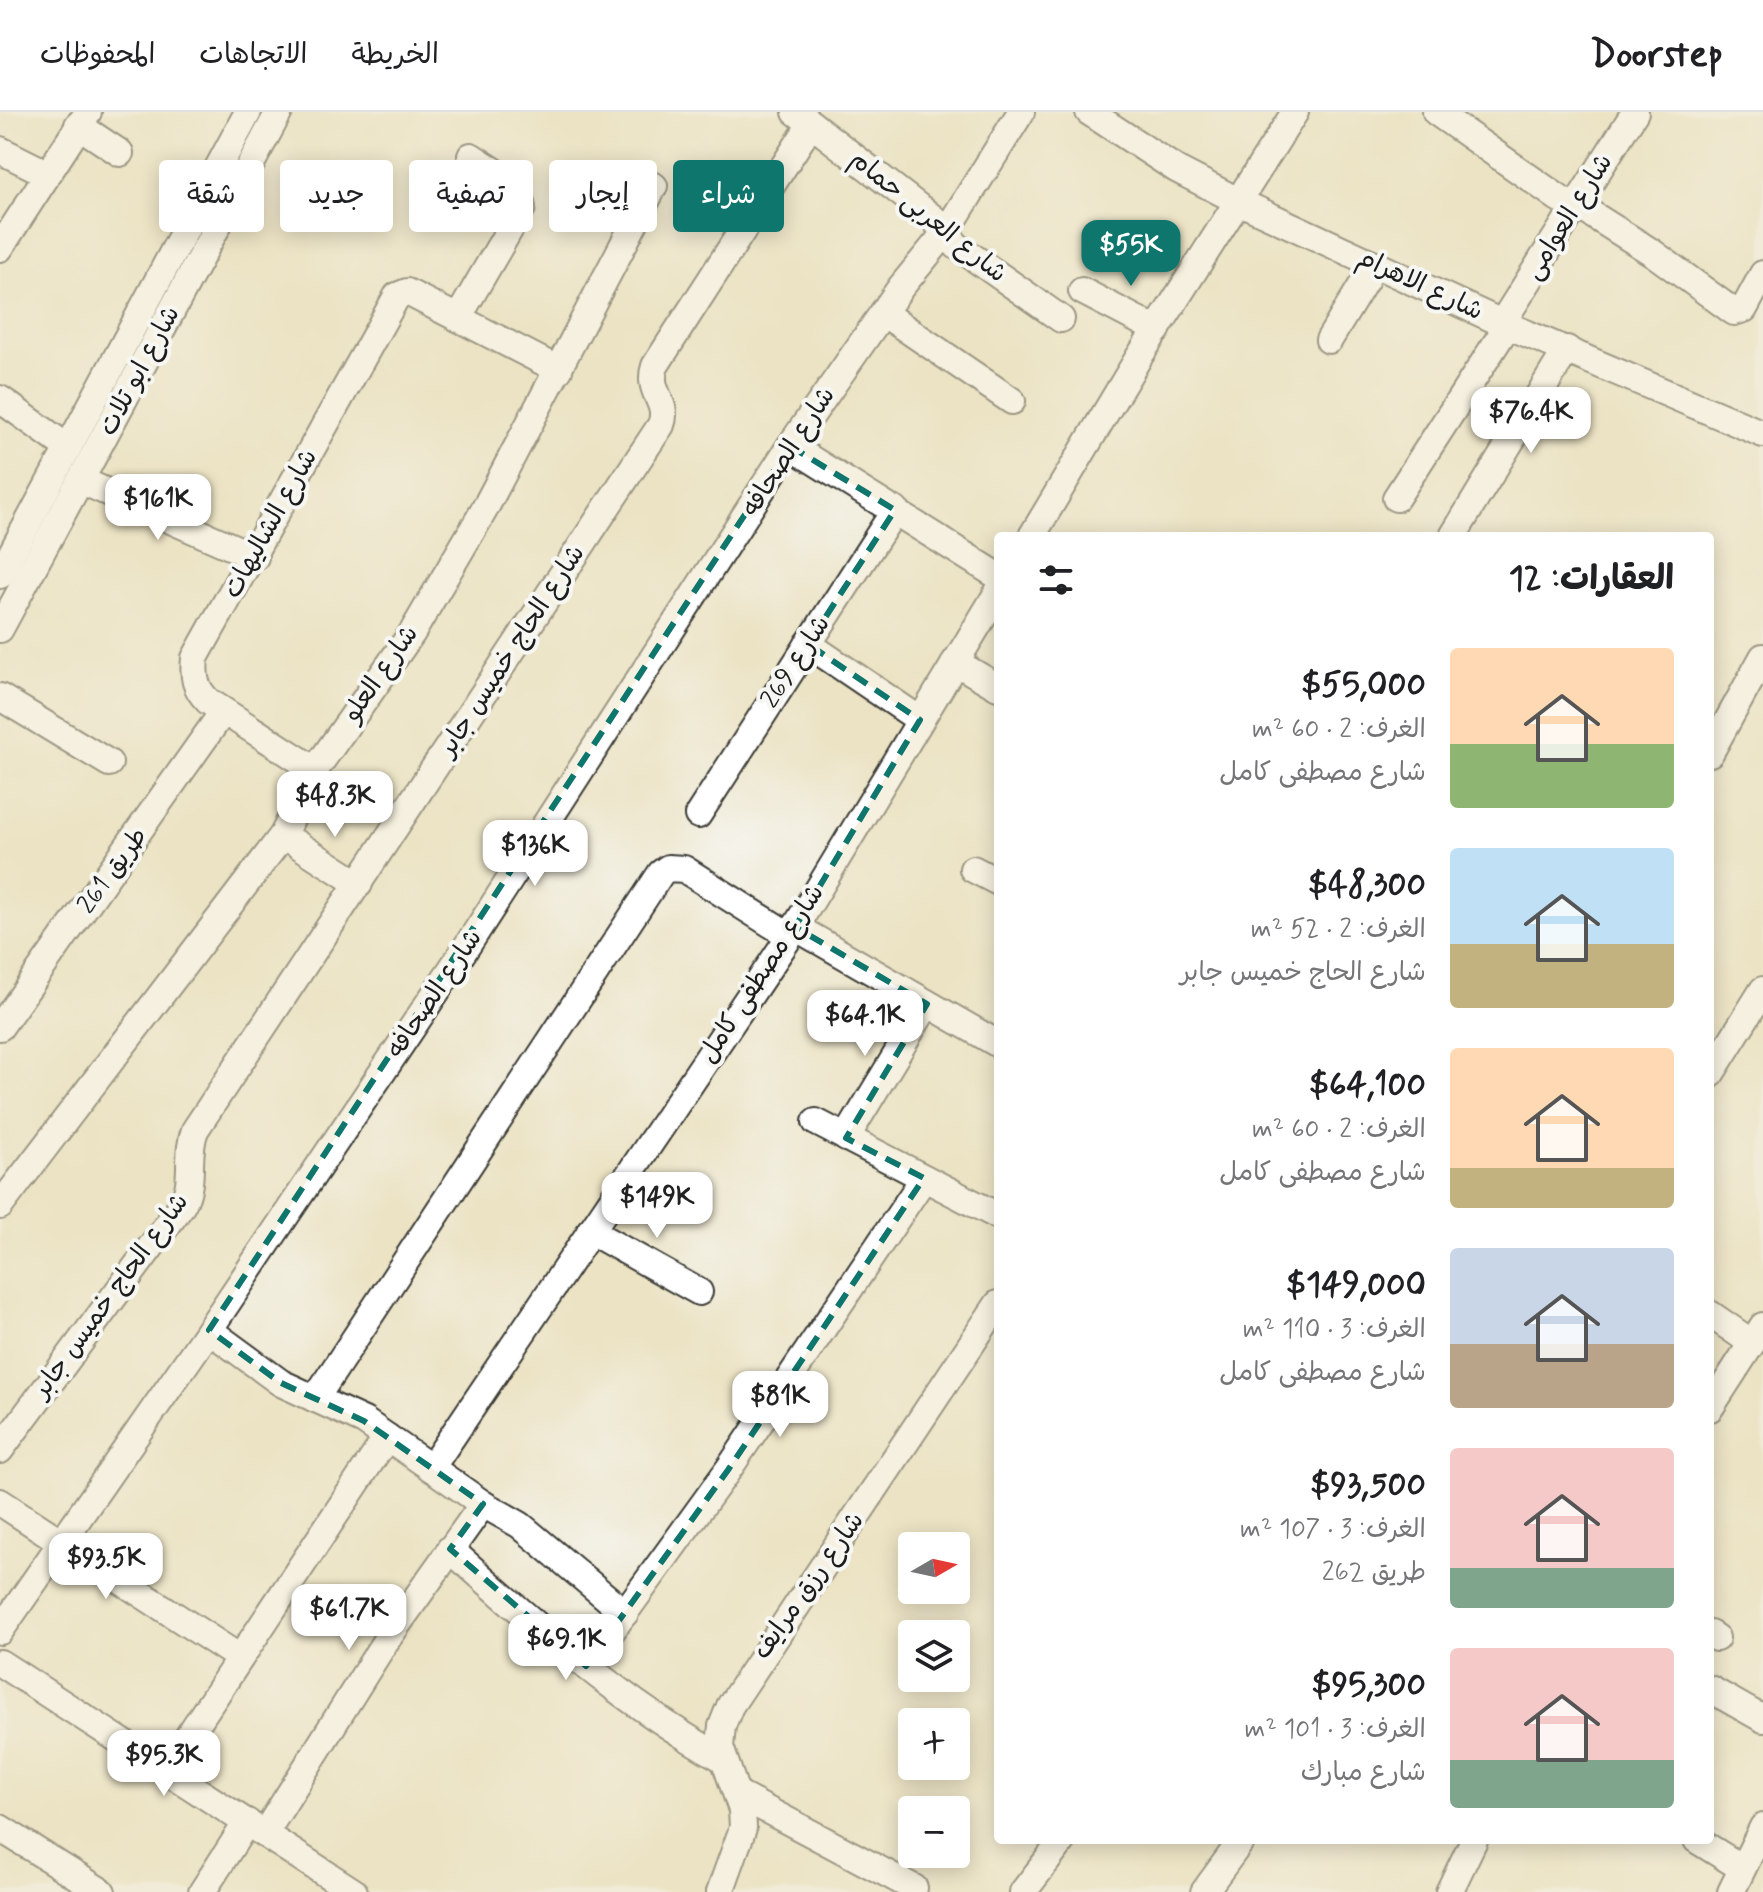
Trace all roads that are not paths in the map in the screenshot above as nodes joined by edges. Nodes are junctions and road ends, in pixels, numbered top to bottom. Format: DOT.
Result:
graph roads {
  1 [pos="248,112"];
  2 [pos="279,112"];
  3 [pos="1021,112"];
  4 [pos="1089,112"];
  5 [pos="1295,112"];
  6 [pos="1436,112"];
  7 [pos="1635,112"];
  8 [pos="804,118"];
  9 [pos="83,119"];
  10 [pos="0,150"];
  11 [pos="120,153"];
  12 [pos="471,156"];
  13 [pos="46,173"];
  14 [pos="1240,202"];
  15 [pos="1575,207"];
  16 [pos="4,232"];
  17 [pos="630,232"];
  18 [pos="946,232"];
  19 [pos="1375,264"];
  20 [pos="1763,274"];
  21 [pos="1082,291"];
  22 [pos="883,313"];
  23 [pos="458,318"];
  24 [pos="1061,319"];
  25 [pos="1505,324"];
  26 [pos="1157,330"];
  27 [pos="1329,340"];
  28 [pos="1567,349"];
  29 [pos="559,370"];
  30 [pos="95,398"];
  31 [pos="0,399"];
  32 [pos="1012,401"];
  33 [pos="119,412"];
  34 [pos="1763,434"];
  35 [pos="790,446"];
  36 [pos="68,448"];
  37 [pos="82,481"];
  38 [pos="1396,498"];
  39 [pos="895,510"];
  40 [pos="1034,532"];
  41 [pos="1455,532"];
  42 [pos="255,557"];
  43 [pos="994,573"];
  44 [pos="0,575"];
  45 [pos="994,599"];
  46 [pos="0,629"];
  47 [pos="808,644"];
  48 [pos="1763,657"];
  49 [pos="955,662"];
  50 [pos="994,685"];
  51 [pos="0,697"];
  52 [pos="223,712"];
  53 [pos="920,720"];
  54 [pos="1714,746"];
  55 [pos="109,763"];
  56 [pos="315,770"];
  57 [pos="698,815"];
  58 [pos="283,835"];
  59 [pos="973,869"];
  60 [pos="994,880"];
  61 [pos="359,884"];
  62 [pos="792,932"];
  63 [pos="1763,990"];
  64 [pos="927,1004"];
  65 [pos="0,1027"];
  66 [pos="994,1042"];
  67 [pos="1714,1069"];
  68 [pos="816,1122"];
  69 [pos="846,1138"];
  70 [pos="924,1178"];
  71 [pos="0,1206"];
  72 [pos="994,1214"];
  73 [pos="590,1231"];
  74 [pos="699,1292"];
  75 [pos="994,1310"];
  76 [pos="1714,1316"];
  77 [pos="209,1330"];
  78 [pos="1757,1334"];
  79 [pos="315,1399"];
  80 [pos="1714,1402"];
  81 [pos="387,1437"];
  82 [pos="0,1450"];
  83 [pos="431,1468"];
  84 [pos="0,1502"];
  85 [pos="483,1504"];
  86 [pos="61,1541"];
  87 [pos="450,1549"];
  88 [pos="625,1613"];
  89 [pos="0,1631"];
  90 [pos="240,1658"];
  91 [pos="0,1663"];
  92 [pos="586,1666"];
  93 [pos="1714,1691"];
  94 [pos="1763,1719"];
  95 [pos="722,1758"];
  96 [pos="166,1770"];
  97 [pos="737,1794"];
  98 [pos="256,1827"];
  99 [pos="1763,1827"];
  100 [pos="0,1828"];
  101 [pos="1060,1844"];
  102 [pos="1239,1844"];
  103 [pos="1472,1844"];
  104 [pos="1701,1844"];
  105 [pos="1737,1880"];
  106 [pos="914,1888"];
  107 [pos="94,1890"];
  108 [pos="202,1892"];
  109 [pos="354,1892"];
  110 [pos="720,1892"];
  111 [pos="1023,1892"];
  112 [pos="1204,1892"];
  113 [pos="1449,1892"];
  1 -- 30 [label="street, شارع ابو تلات"];
  2 -- 33 [label="street, شارع ابو تلات"];
  3 -- 18 [label="street, شارع الصحافه"];
  4 -- 14 [label="street, شارع الاهرام"];
  5 -- 14 [label="street"];
  6 -- 15 [label="street"];
  7 -- 15 [label="street, شارع العوامى"];
  8 -- 18 [label="street, شارع العربى حمام"];
  8 -- 61 [label="street, شارع الحاج خميس جابر"];
  9 -- 11 [label="street"];
  9 -- 13 [label="street"];
  10 -- 13 [label="street"];
  12 -- 23 [label="street"];
  13 -- 16 [label="street"];
  14 -- 19 [label="street, شارع الاهرام"];
  14 -- 26 [label="street"];
  15 -- 20 [label="street"];
  15 -- 25 [label="street, شارع العوامى"];
  17 -- 29 [label="street, شارع العلو"];
  18 -- 22 [label="street, شارع الصحافه"];
  18 -- 24 [label="street, شارع العربى حمام"];
  19 -- 25 [label="street, شارع الاهرام"];
  19 -- 27 [label="street"];
  21 -- 26 [label="street"];
  22 -- 32 [label="street"];
  22 -- 35 [label="street, شارع الصحافه"];
  23 -- 29 [label="street, شارع الشاليهات"];
  23 -- 42 [label="street, شارع الشاليهات"];
  25 -- 28 [label="street, شارع الاهرام"];
  25 -- 38 [label="street, شارع العوامى"];
  26 -- 40 [label="street"];
  28 -- 34 [label="street, شارع الاهرام"];
  28 -- 41 [label="street"];
  29 -- 56 [label="street, شارع العلو"];
  30 -- 33 [label="street"];
  30 -- 36 [label="street, شارع ابو تلات"];
  31 -- 36 [label="street"];
  33 -- 37 [label="street, شارع ابو تلات"];
  35 -- 39 [label="street"];
  35 -- 77 [label="street, شارع الصحافه"];
  36 -- 44 [label="street, شارع ابو تلات"];
  37 -- 42 [label="street"];
  37 -- 46 [label="street, شارع ابو تلات"];
  39 -- 43 [label="street"];
  39 -- 47 [label="street, شارع 269"];
  42 -- 52 [label="street, شارع الشاليهات"];
  45 -- 49 [label="street, شارع مصطفى كامل"];
  47 -- 53 [label="street"];
  47 -- 57 [label="street, شارع 269"];
  48 -- 54 [label="street"];
  49 -- 50 [label="street"];
  49 -- 53 [label="street, شارع مصطفى كامل"];
  51 -- 55 [label="street"];
  52 -- 56 [label="street, شارع الشاليهات"];
  52 -- 65 [label="street, طريق 261"];
  53 -- 62 [label="street, شارع مصطفى كامل"];
  56 -- 58 [label="street, شارع العلو"];
  58 -- 61 [label="street"];
  58 -- 71 [label="street, شارع العلو"];
  59 -- 60 [label="street"];
  61 -- 82 [label="street, شارع الحاج خميس جابر"];
  62 -- 64 [label="street"];
  62 -- 73 [label="street, شارع مصطفى كامل"];
  62 -- 79 [label="street"];
  63 -- 67 [label="street"];
  64 -- 66 [label="street"];
  64 -- 69 [label="street"];
  68 -- 69 [label="street"];
  69 -- 70 [label="street"];
  70 -- 72 [label="street"];
  70 -- 88 [label="street"];
  73 -- 74 [label="street"];
  73 -- 83 [label="street, شارع مصطفى كامل"];
  75 -- 95 [label="street, شارع رزق مرايف"];
  76 -- 78 [label="street"];
  77 -- 79 [label="street"];
  77 -- 86 [label="street, شارع الصحافه"];
  78 -- 80 [label="street"];
  79 -- 81 [label="street"];
  81 -- 83 [label="street"];
  81 -- 90 [label="street"];
  83 -- 85 [label="street"];
  84 -- 86 [label="street"];
  85 -- 87 [label="street"];
  85 -- 88 [label="street"];
  86 -- 89 [label="street, شارع الصحافه"];
  86 -- 90 [label="street"];
  87 -- 92 [label="street"];
  87 -- 98 [label="street"];
  88 -- 92 [label="street"];
  90 -- 96 [label="street"];
  91 -- 96 [label="street"];
  92 -- 95 [label="street"];
  93 -- 94 [label="street"];
  95 -- 97 [label="street, شارع رزق مرايف"];
  96 -- 98 [label="street"];
  97 -- 106 [label="street"];
  97 -- 110 [label="street, شارع رزق مرايف"];
  98 -- 108 [label="street"];
  98 -- 109 [label="street"];
  99 -- 105 [label="street"];
  100 -- 107 [label="street"];
  101 -- 111 [label="street"];
  102 -- 112 [label="street"];
  103 -- 113 [label="street"];
  104 -- 105 [label="street"];
}
